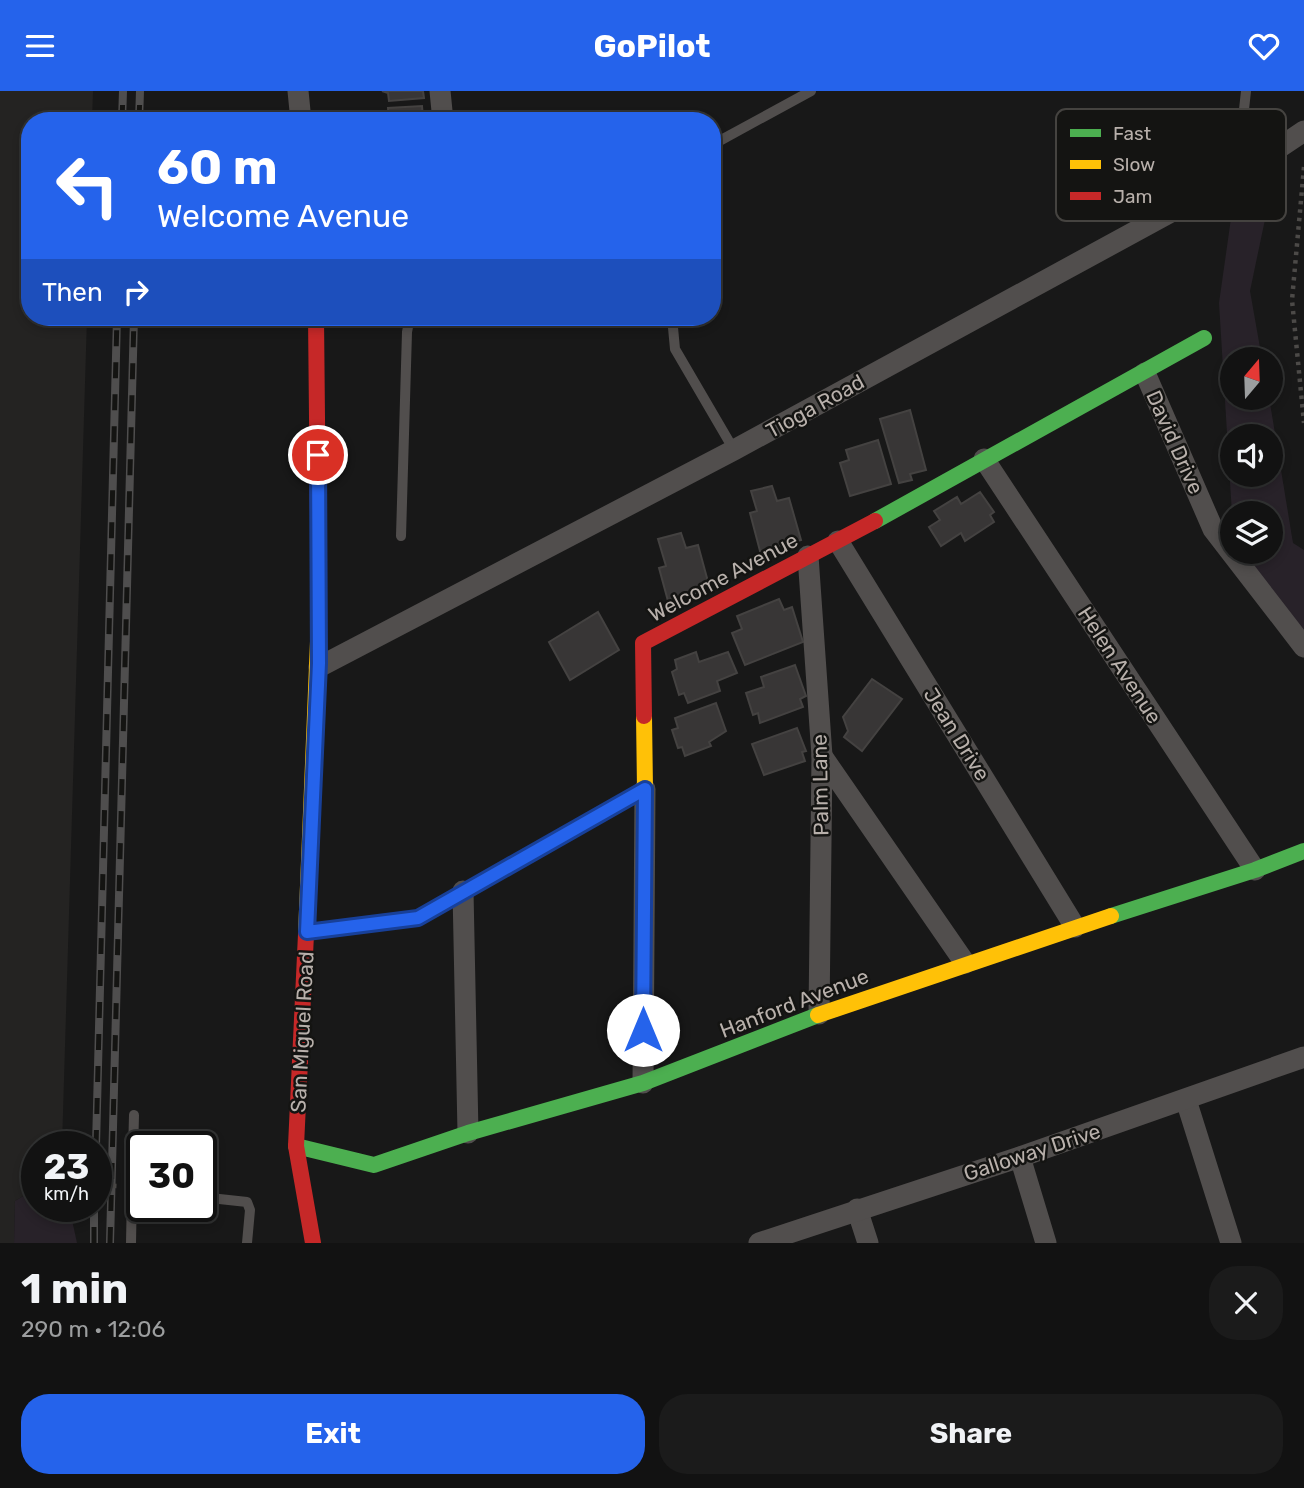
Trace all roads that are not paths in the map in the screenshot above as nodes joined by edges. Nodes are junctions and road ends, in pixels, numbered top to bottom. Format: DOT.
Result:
graph roads {
  1 [pos="298,91"];
  2 [pos="440,91"];
  3 [pos="811,91"];
  4 [pos="1246,91"];
  5 [pos="1244,109"];
  6 [pos="300,112"];
  7 [pos="442,112"];
  8 [pos="1304,131"];
  9 [pos="721,140"];
  10 [pos="1286,143"];
  11 [pos="1154,221"];
  12 [pos="316,326"];
  13 [pos="408,326"];
  14 [pos="673,326"];
  15 [pos="1204,338"];
  16 [pos="1144,373"];
  17 [pos="734,450"];
  18 [pos="984,459"];
  19 [pos="401,536"];
  20 [pos="838,541"];
  21 [pos="808,556"];
  22 [pos="1304,646"];
  23 [pos="319,667"];
  24 [pos="822,757"];
  25 [pos="645,789"];
  26 [pos="1304,851"];
  27 [pos="1255,870"];
  28 [pos="463,891"];
  29 [pos="1075,927"];
  30 [pos="307,932"];
  31 [pos="965,963"];
  32 [pos="819,1014"];
  33 [pos="1304,1057"];
  34 [pos="643,1083"];
  35 [pos="1186,1100"];
  36 [pos="134,1115"];
  37 [pos="135,1131"];
  38 [pos="468,1133"];
  39 [pos="296,1146"];
  40 [pos="1020,1157"];
  41 [pos="217,1199"];
  42 [pos="857,1209"];
  43 [pos="134,1222"];
  44 [pos="131,1243"];
  45 [pos="247,1243"];
  46 [pos="313,1243"];
  47 [pos="759,1243"];
  48 [pos="868,1243"];
  49 [pos="1046,1243"];
  50 [pos="1231,1243"];
  1 -- 6 [label="street"];
  2 -- 7 [label="street"];
  3 -- 9 [label="lane"];
  4 -- 5 [label="lane"];
  8 -- 10 [label="street, Tioga Road"];
  11 -- 17 [label="street, Tioga Road"];
  12 -- 23 [label="street, San Miguel Road"];
  13 -- 19 [label="lane"];
  14 -- 17 [label="lane"];
  15 -- 16 [label="street, Welcome Avenue"];
  16 -- 18 [label="street, Welcome Avenue"];
  16 -- 22 [label="street, David Drive"];
  17 -- 23 [label="street, Tioga Road"];
  18 -- 20 [label="street, Welcome Avenue"];
  18 -- 27 [label="street, Helen Avenue"];
  20 -- 21 [label="street, Welcome Avenue"];
  20 -- 29 [label="street, Jean Drive"];
  21 -- 24 [label="street, Palm Lane"];
  21 -- 25 [label="street, Welcome Avenue"];
  23 -- 30 [label="street, San Miguel Road"];
  24 -- 31 [label="street"];
  24 -- 32 [label="street, Palm Lane"];
  25 -- 28 [label="street"];
  25 -- 34 [label="street"];
  26 -- 27 [label="street, Hanford Avenue"];
  27 -- 29 [label="street, Hanford Avenue"];
  28 -- 30 [label="street"];
  28 -- 38 [label="street"];
  29 -- 31 [label="street, Hanford Avenue"];
  30 -- 39 [label="street, San Miguel Road"];
  31 -- 32 [label="street, Hanford Avenue"];
  32 -- 34 [label="street, Hanford Avenue"];
  33 -- 35 [label="street, Galloway Drive"];
  34 -- 38 [label="street, Hanford Avenue"];
  35 -- 40 [label="street, Galloway Drive"];
  35 -- 50 [label="street"];
  36 -- 37 [label="lane"];
  38 -- 39 [label="street, Hanford Avenue"];
  39 -- 46 [label="street, San Miguel Road"];
  40 -- 42 [label="street, Galloway Drive"];
  40 -- 49 [label="street"];
  41 -- 45 [label="lane"];
  42 -- 47 [label="street, Galloway Drive"];
  42 -- 48 [label="street"];
  43 -- 44 [label="lane"];
}
